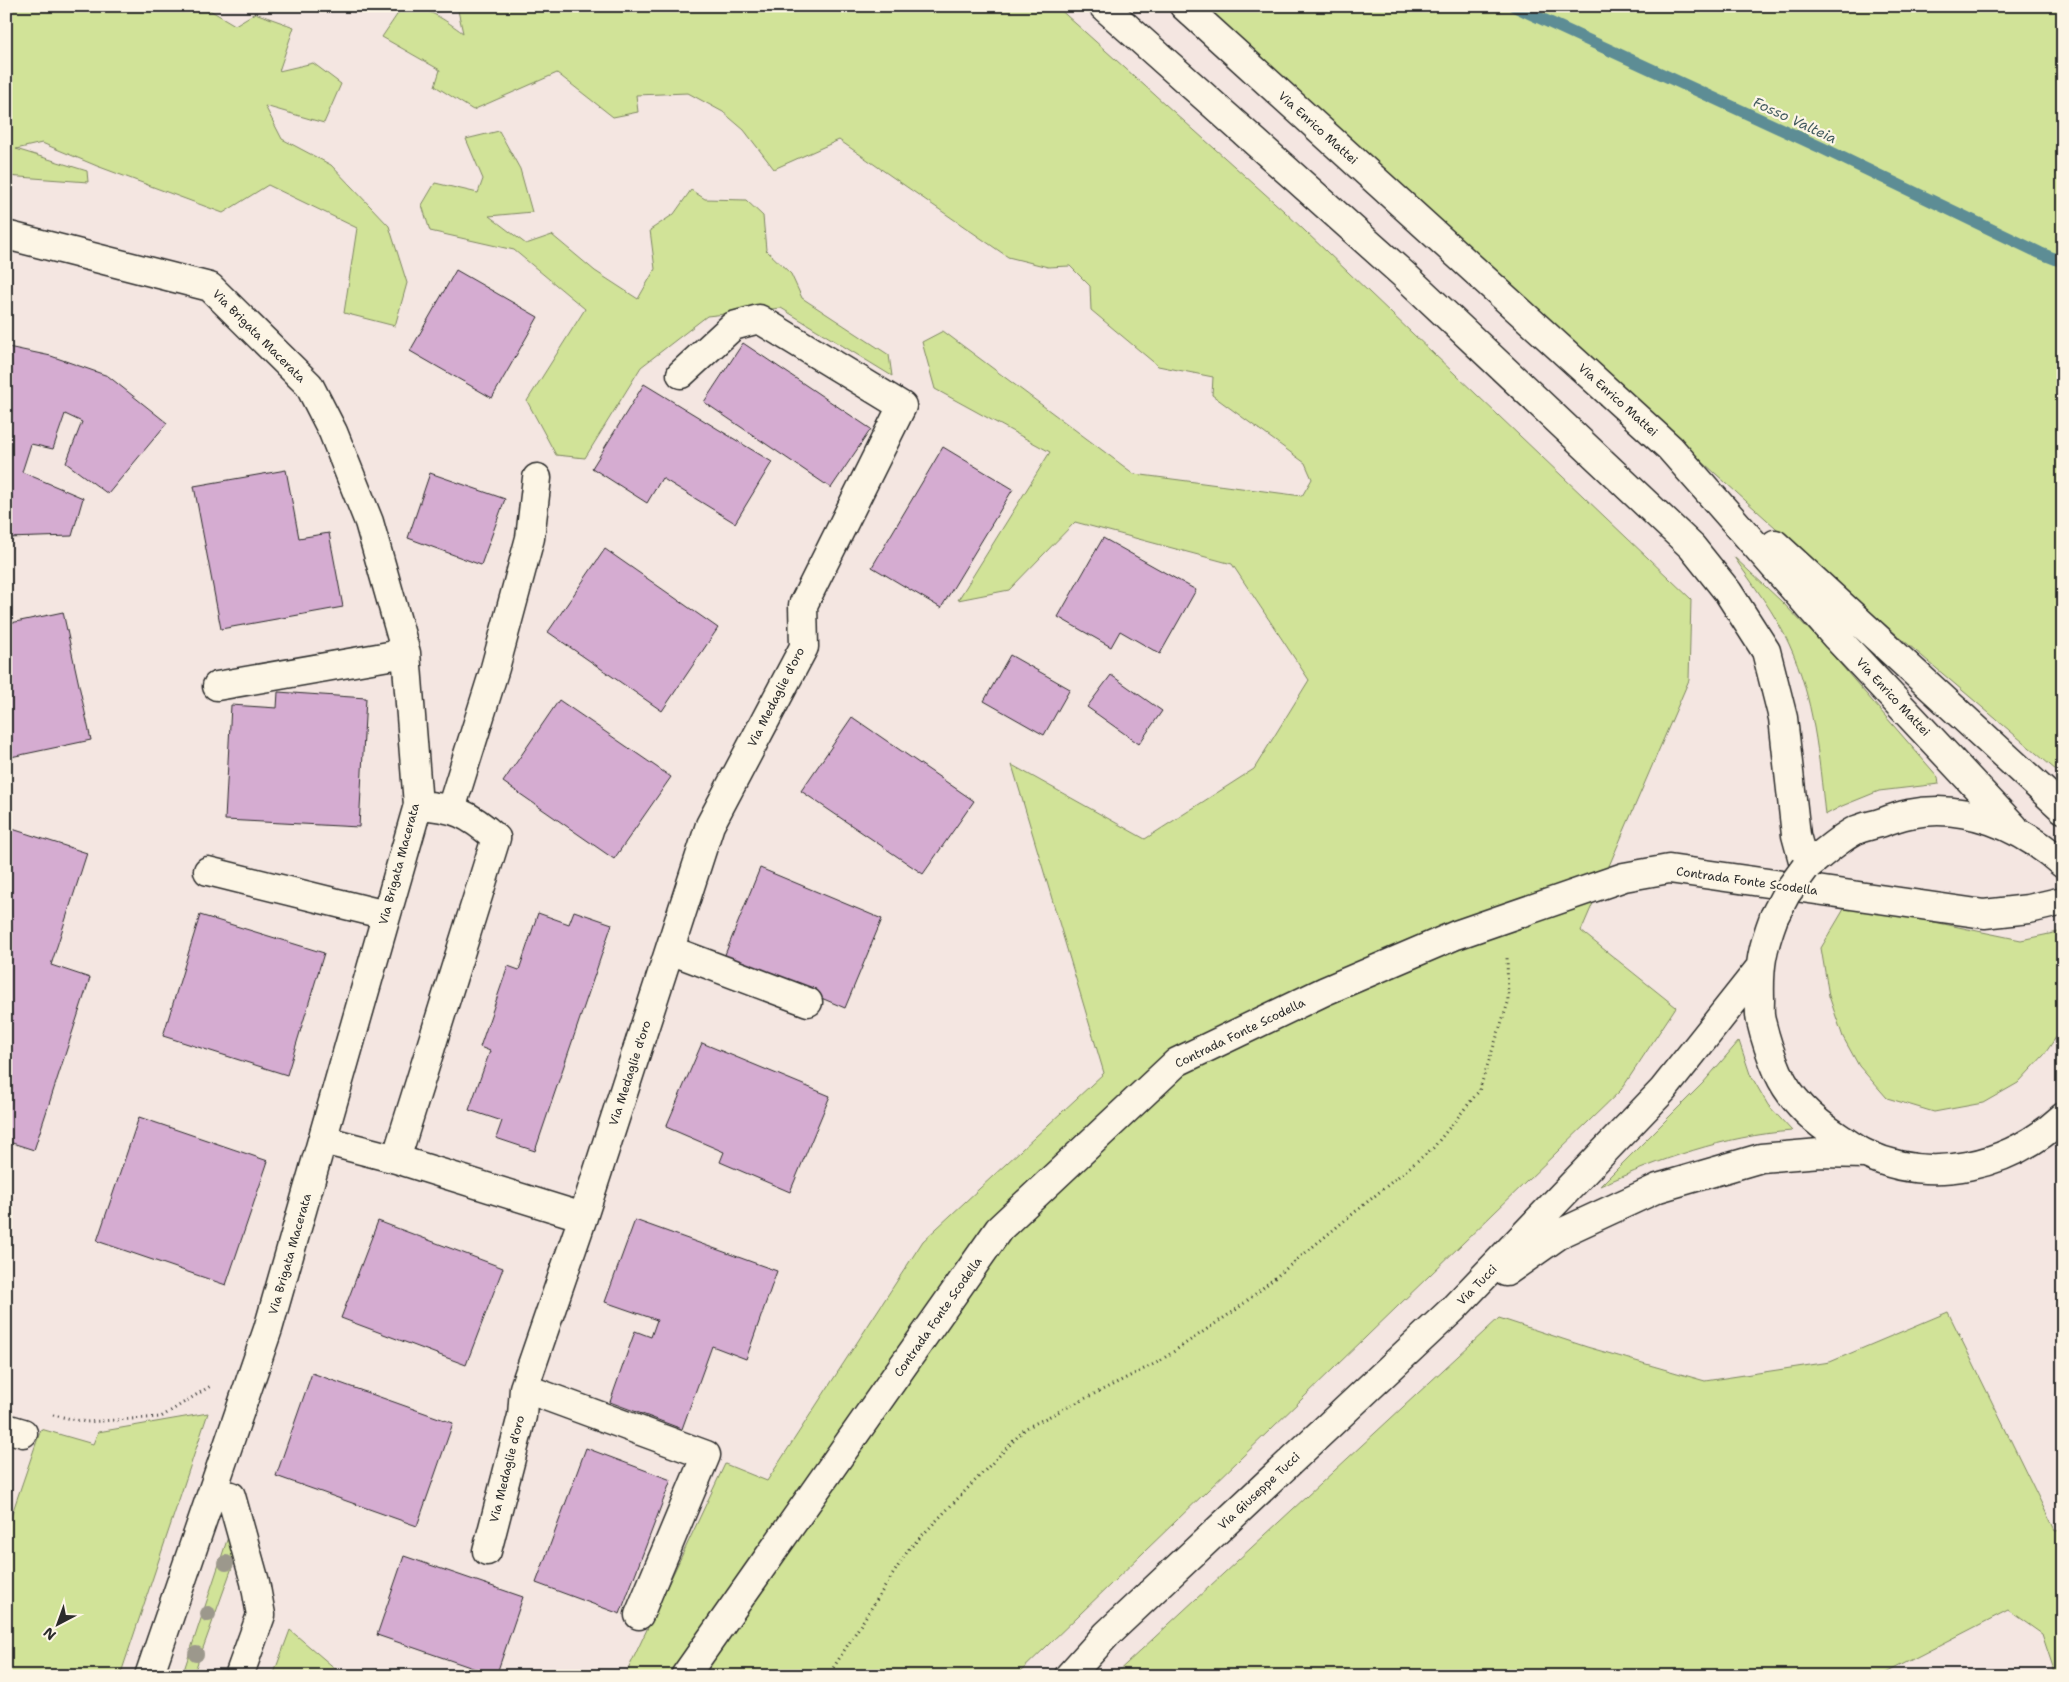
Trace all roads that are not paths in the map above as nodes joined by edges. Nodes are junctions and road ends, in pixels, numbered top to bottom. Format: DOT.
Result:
graph roads {
  1 [pos="1103,6"];
  2 [pos="1184,6"];
  3 [pos="6,235"];
  4 [pos="681,374"];
  5 [pos="1670,448"];
  6 [pos="537,478"];
  7 [pos="406,653"];
  8 [pos="217,686"];
  9 [pos="418,805"];
  10 [pos="451,809"];
  11 [pos="2063,809"];
  12 [pos="2016,830"];
  13 [pos="2063,864"];
  14 [pos="1806,868"];
  15 [pos="208,870"];
  16 [pos="2063,901"];
  17 [pos="386,915"];
  18 [pos="670,950"];
  19 [pos="1759,968"];
  20 [pos="808,1002"];
  21 [pos="2057,1127"];
  22 [pos="323,1140"];
  23 [pos="1865,1154"];
  24 [pos="396,1159"];
  25 [pos="583,1218"];
  26 [pos="1453,1309"];
  27 [pos="524,1388"];
  28 [pos="213,1491"];
  29 [pos="487,1550"];
  30 [pos="639,1615"];
  31 [pos="149,1676"];
  32 [pos="239,1676"];
  33 [pos="685,1676"];
  34 [pos="1069,1676"];
  1 -- 14 [label="main road"];
  2 -- 5 [label="main road, Via Enrico Mattei"];
  3 -- 7 [label="main road, Via Brigata Macerata"];
  4 -- 18 [label="main road, Via Medaglie d'oro"];
  5 -- 11 [label="main road"];
  5 -- 12 [label="main road, Via Enrico Mattei"];
  6 -- 10 [label="main road"];
  7 -- 8 [label="main road"];
  7 -- 9 [label="main road, Via Brigata Macerata"];
  9 -- 10 [label="main road"];
  9 -- 17 [label="main road, Via Brigata Macerata"];
  10 -- 24 [label="main road"];
  12 -- 13 [label="main road"];
  12 -- 14 [label="main road"];
  14 -- 19 [label="main road, bridge"];
  15 -- 17 [label="main road"];
  16 -- 33 [label="main road, Contrada Fonte Scodella"];
  17 -- 22 [label="main road, Via Brigata Macerata"];
  18 -- 20 [label="main road"];
  18 -- 25 [label="main road, Via Medaglie d'oro"];
  19 -- 23 [label="main road"];
  19 -- 26 [label="main road, Via Tucci"];
  21 -- 23 [label="main road"];
  22 -- 24 [label="main road"];
  22 -- 28 [label="main road, Via Brigata Macerata"];
  23 -- 26 [label="main road, Via Tucci"];
  24 -- 25 [label="main road"];
  25 -- 27 [label="main road, Via Medaglie d'oro"];
  26 -- 34 [label="main road, Via Giuseppe Tucci"];
  27 -- 29 [label="main road, Via Medaglie d'oro"];
  27 -- 30 [label="main road"];
  28 -- 31 [label="main road, Via Brigata Macerata"];
  28 -- 32 [label="main road"];
}
